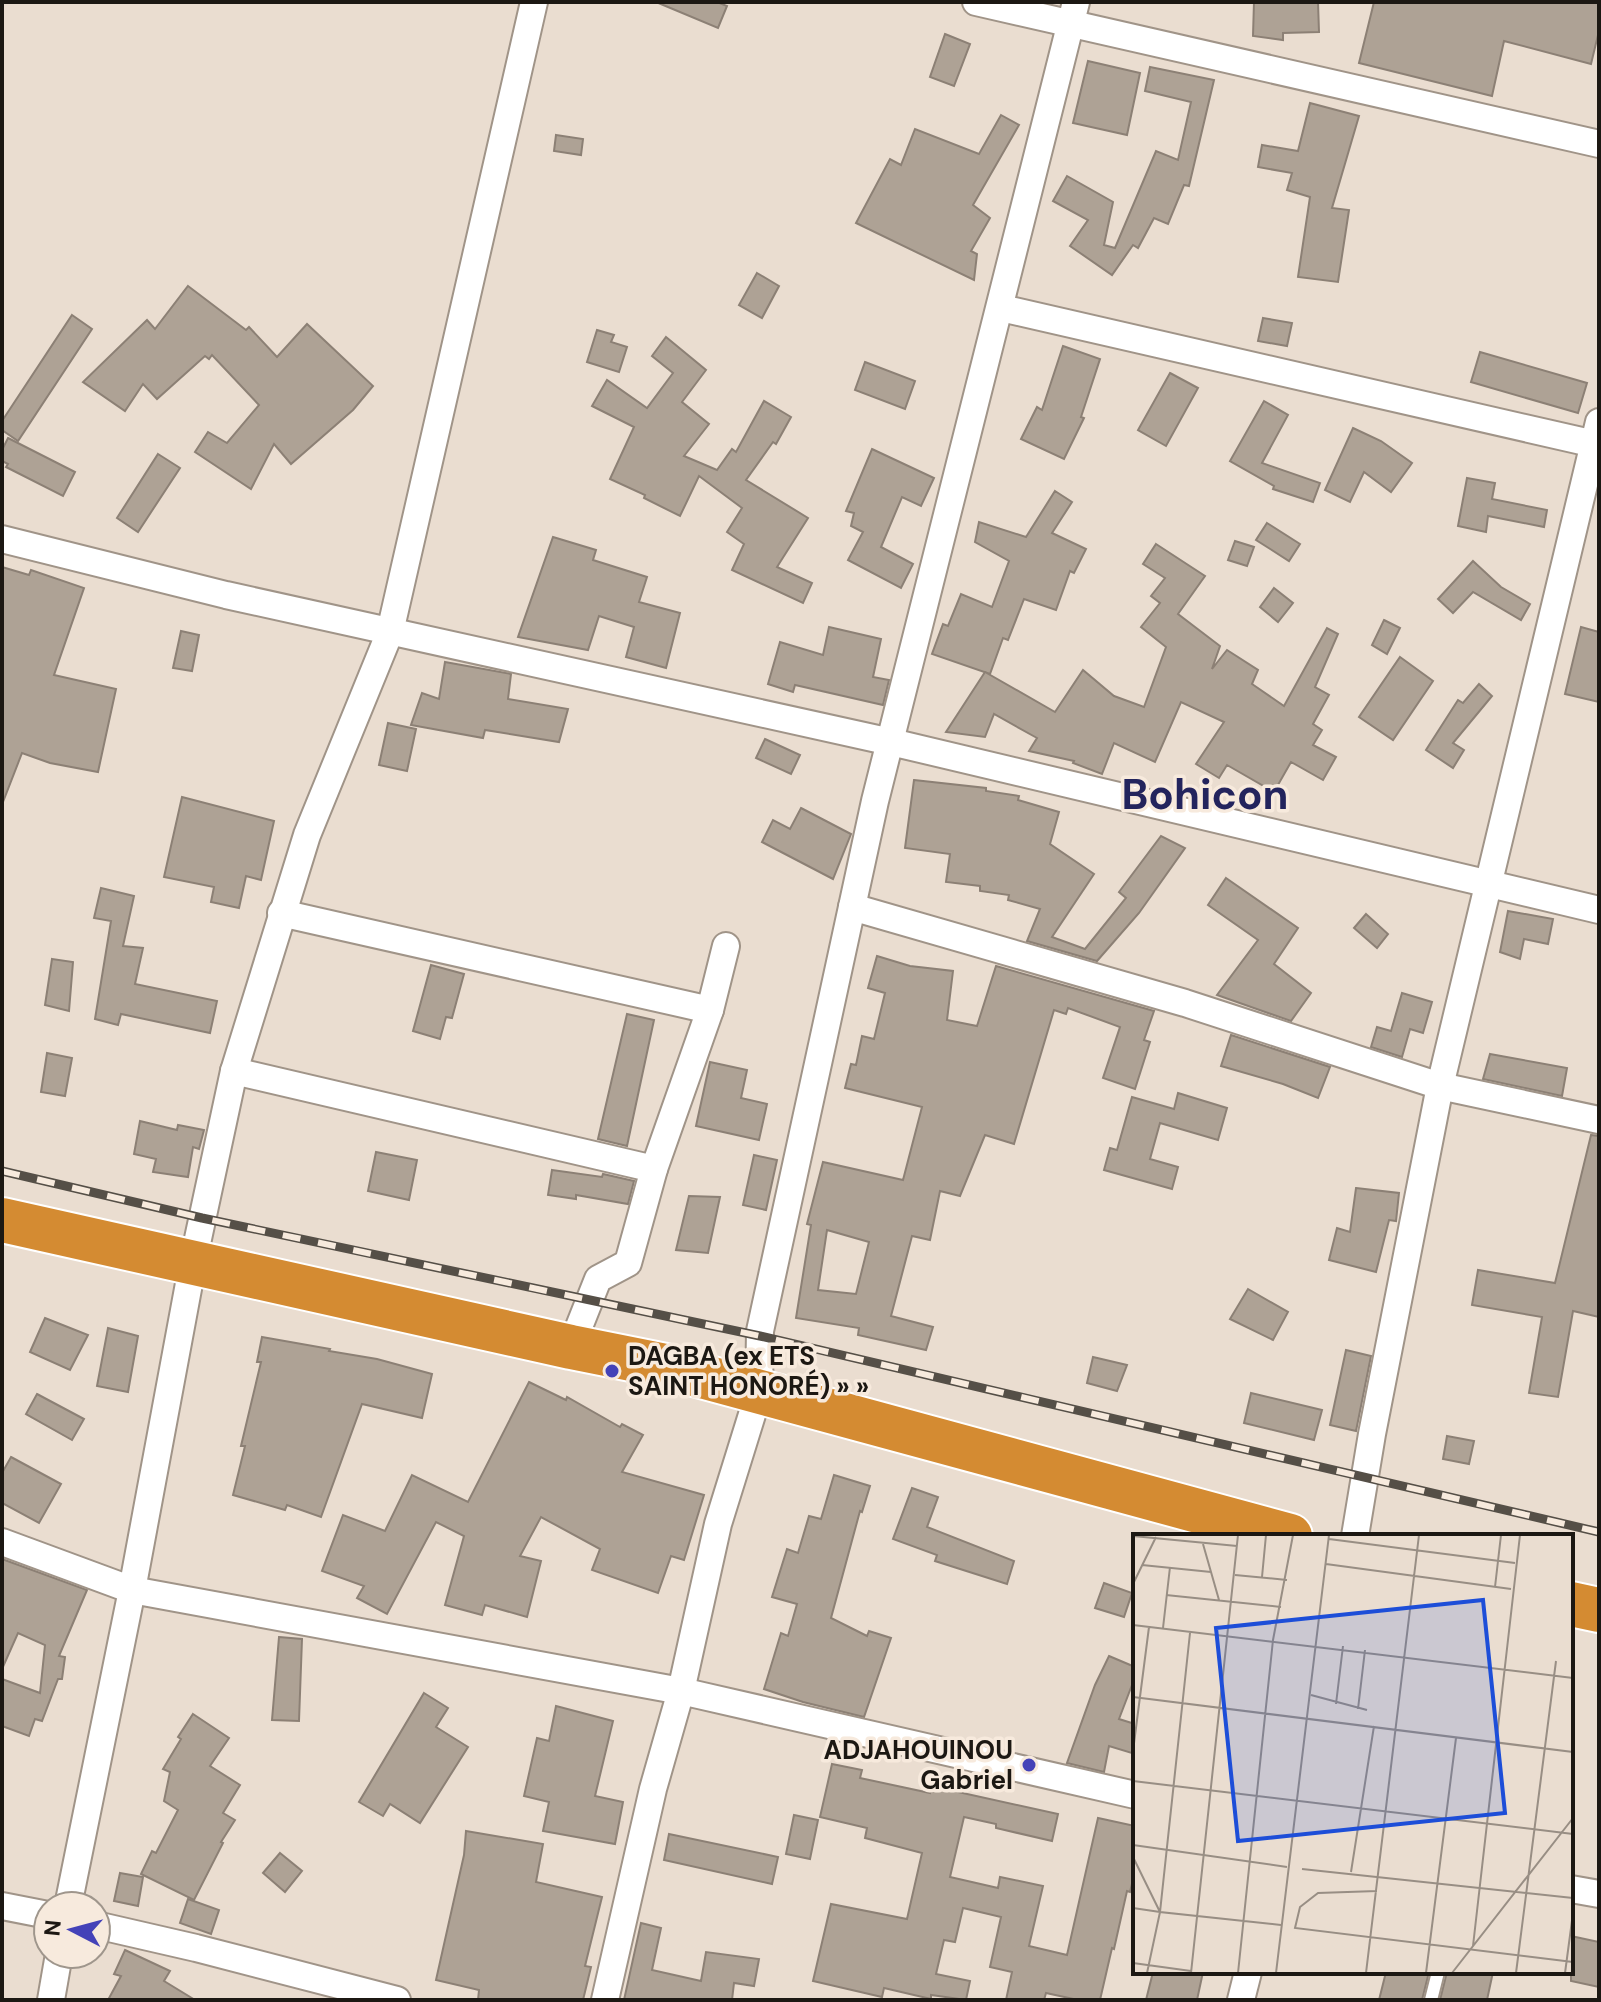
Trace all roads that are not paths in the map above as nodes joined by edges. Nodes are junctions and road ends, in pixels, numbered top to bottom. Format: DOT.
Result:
graph roads {
  1 [pos="534,2"];
  2 [pos="976,2"];
  3 [pos="1074,12"];
  4 [pos="1599,144"];
  5 [pos="1001,308"];
  6 [pos="1597,437"];
  7 [pos="2,539"];
  8 [pos="390,632"];
  9 [pos="891,742"];
  10 [pos="1487,884"];
  11 [pos="852,907"];
  12 [pos="1599,910"];
  13 [pos="281,913"];
  14 [pos="726,946"];
  15 [pos="710,1010"];
  16 [pos="234,1071"];
  17 [pos="1440,1086"];
  18 [pos="1599,1120"];
  19 [pos="654,1169"];
  20 [pos="2,1220"];
  21 [pos="193,1262"];
  22 [pos="571,1347"];
  23 [pos="759,1392"];
  24 [pos="1283,1534"];
  25 [pos="1355,1534"];
  26 [pos="2,1542"];
  27 [pos="132,1590"];
  28 [pos="1573,1604"];
  29 [pos="1599,1610"];
  30 [pos="681,1691"];
  31 [pos="1133,1795"];
  32 [pos="1573,1889"];
  33 [pos="71,1890"];
  34 [pos="1599,1894"];
  35 [pos="2,1906"];
  36 [pos="32,1912"];
  37 [pos="112,1929"];
  38 [pos="56,1970"];
  39 [pos="1248,1974"];
  40 [pos="1438,1974"];
  41 [pos="51,2000"];
  42 [pos="397,2000"];
  43 [pos="605,2000"];
  44 [pos="1241,2000"];
  45 [pos="1431,2000"];
  1 -- 8 [label="street"];
  2 -- 3 [label="street"];
  3 -- 4 [label="street"];
  3 -- 5 [label="street"];
  5 -- 6 [label="street"];
  5 -- 9 [label="street"];
  6 -- 10 [label="street"];
  7 -- 8 [label="street"];
  8 -- 9 [label="street"];
  8 -- 13 [label="street"];
  9 -- 10 [label="street"];
  9 -- 11 [label="street"];
  10 -- 12 [label="street"];
  10 -- 17 [label="street"];
  11 -- 17 [label="street"];
  11 -- 23 [label="street"];
  13 -- 15 [label="street"];
  13 -- 16 [label="street"];
  14 -- 15 [label="street"];
  15 -- 19 [label="street"];
  16 -- 19 [label="street"];
  16 -- 21 [label="street"];
  17 -- 18 [label="street"];
  17 -- 25 [label="street"];
  19 -- 22 [label="street"];
  20 -- 21 [label="highway"];
  21 -- 22 [label="highway"];
  21 -- 27 [label="street"];
  22 -- 23 [label="highway"];
  23 -- 24 [label="highway"];
  23 -- 30 [label="street"];
  26 -- 27 [label="street"];
  27 -- 30 [label="street"];
  27 -- 33 [label="street"];
  28 -- 29 [label="highway"];
  30 -- 31 [label="street"];
  30 -- 43 [label="street"];
  32 -- 34 [label="street"];
  35 -- 36 [label="street"];
  37 -- 42 [label="street"];
  38 -- 41 [label="street"];
  39 -- 44 [label="street"];
  40 -- 45 [label="lane"];
}
